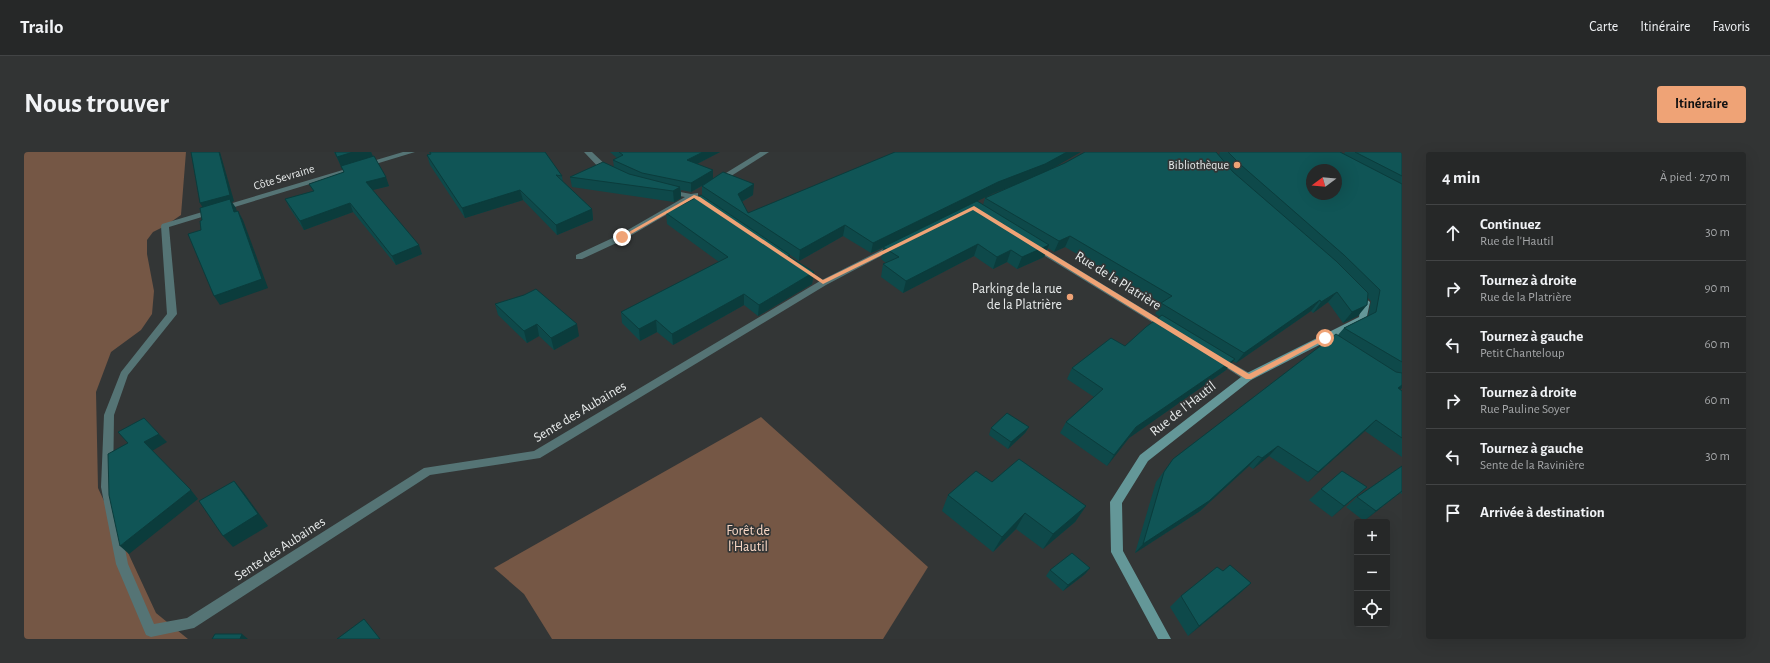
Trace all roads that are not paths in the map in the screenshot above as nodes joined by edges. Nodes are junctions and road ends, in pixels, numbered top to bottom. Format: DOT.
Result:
graph roads {
  1 [pos="411,152"];
  2 [pos="588,152"];
  3 [pos="765,152"];
  4 [pos="620,176"];
  5 [pos="713,184"];
  6 [pos="655,188"];
  7 [pos="697,194"];
  8 [pos="718,211"];
  9 [pos="1025,240"];
  10 [pos="905,242"];
  11 [pos="579,257"];
  12 [pos="1355,292"];
  13 [pos="1177,333"];
  14 [pos="1325,338"];
  15 [pos="1338,346"];
  16 [pos="1209,353"];
  17 [pos="1248,377"];
  18 [pos="151,631"];
  19 [pos="1165,639"];
  1 -- 18 [label="street, Côte Sevraine"];
  2 -- 4 [label="street"];
  3 -- 5 [label="street"];
  6 -- 7 [label="street"];
  7 -- 8 [label="street"];
  7 -- 11 [label="street"];
  9 -- 13 [label="street, Rue de la Platrière"];
  10 -- 18 [label="street, Sente des Aubaines"];
  12 -- 14 [label="main road, Rue de l'Hautil"];
  14 -- 15 [label="street"];
  14 -- 17 [label="main road, Rue de l'Hautil"];
  16 -- 17 [label="street"];
  17 -- 19 [label="main road, Rue de l'Hautil"];
}
